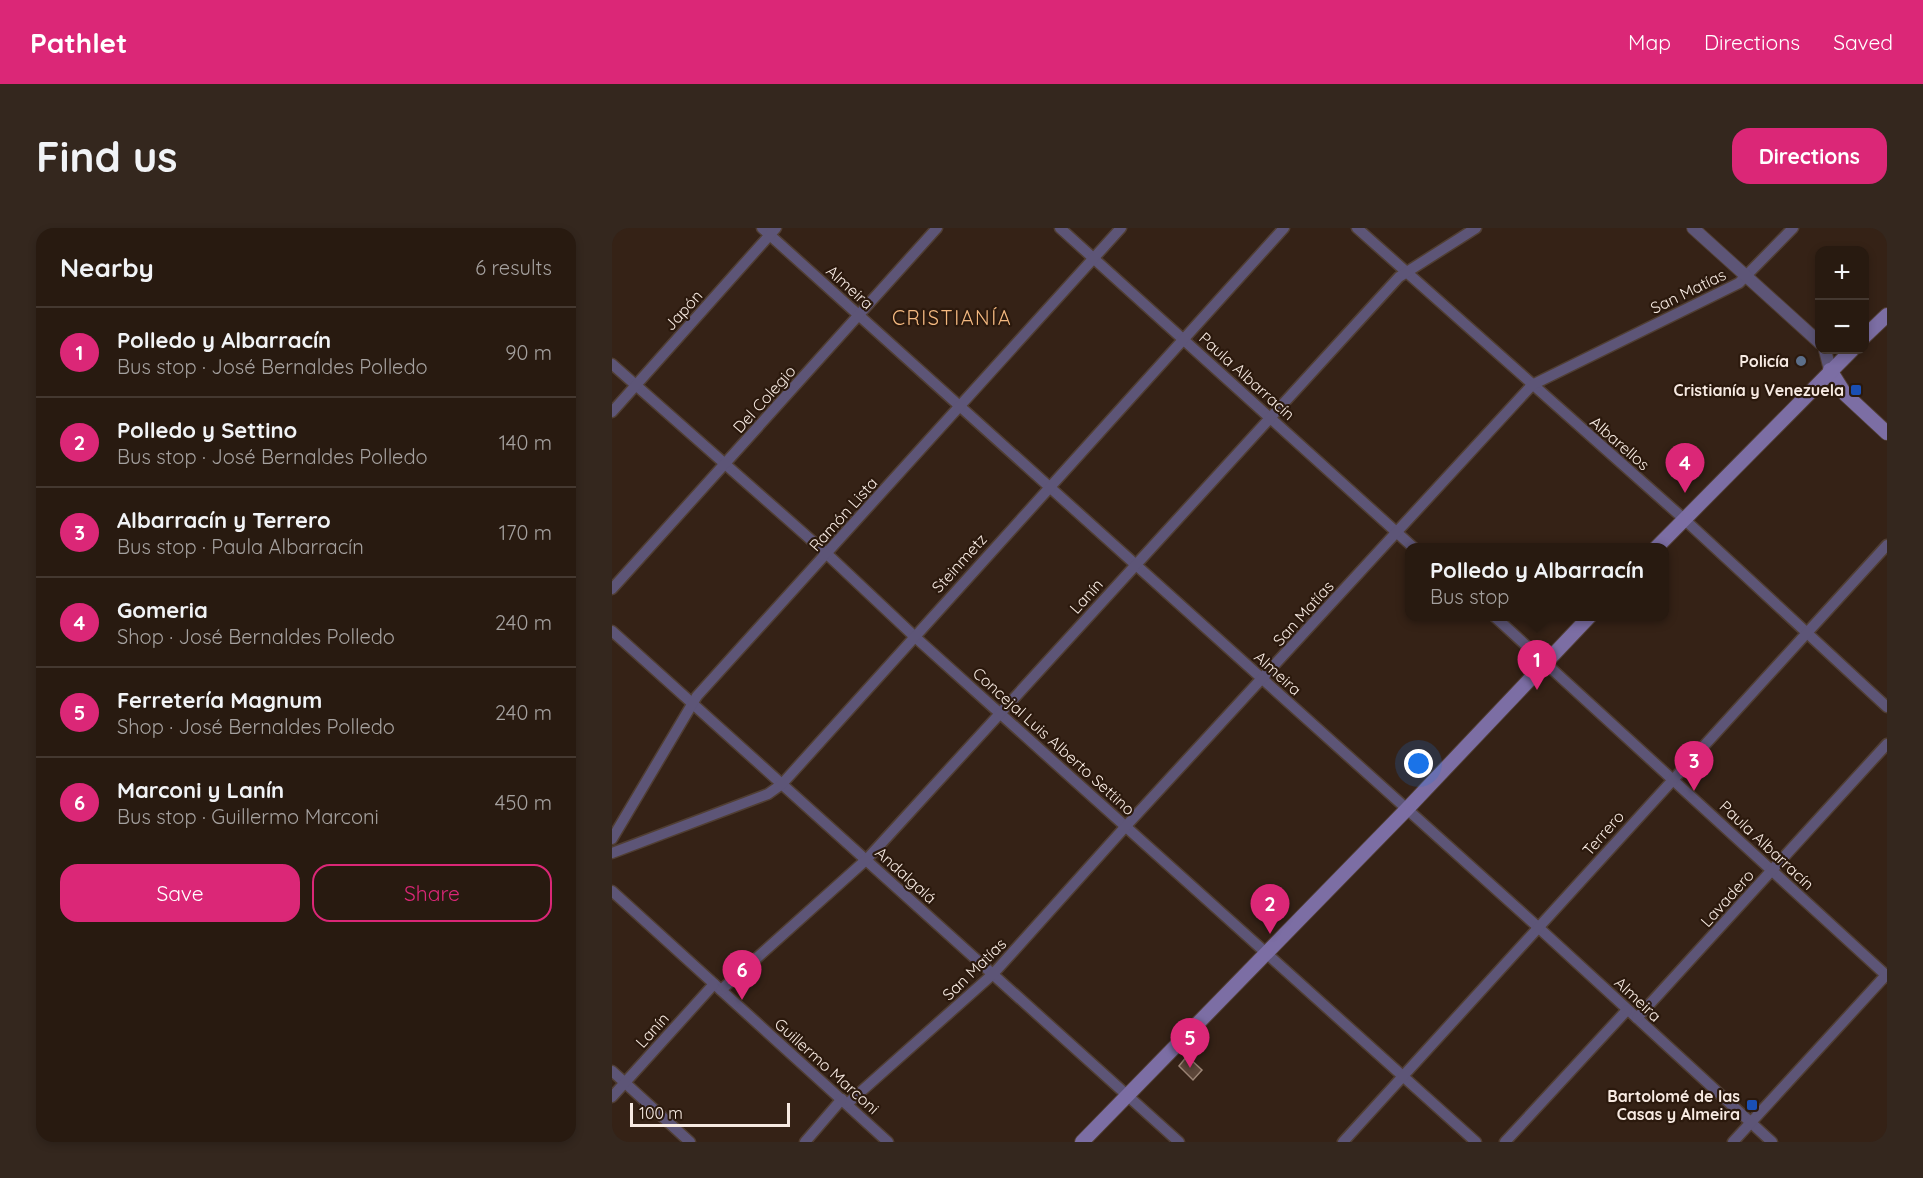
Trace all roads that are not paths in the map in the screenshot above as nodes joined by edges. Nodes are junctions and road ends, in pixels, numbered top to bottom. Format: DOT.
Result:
graph roads {
  1 [pos="937,228"];
  2 [pos="1060,228"];
  3 [pos="1121,228"];
  4 [pos="1284,228"];
  5 [pos="1357,228"];
  6 [pos="1476,228"];
  7 [pos="1693,228"];
  8 [pos="1793,228"];
  9 [pos="769,230"];
  10 [pos="1094,258"];
  11 [pos="1405,272"];
  12 [pos="1747,276"];
  13 [pos="1887,315"];
  14 [pos="859,316"];
  15 [pos="1869,332"];
  16 [pos="1815,338"];
  17 [pos="1184,339"];
  18 [pos="1826,354"];
  19 [pos="1848,354"];
  20 [pos="612,364"];
  21 [pos="1830,370"];
  22 [pos="635,385"];
  23 [pos="1532,385"];
  24 [pos="961,406"];
  25 [pos="612,411"];
  26 [pos="1270,417"];
  27 [pos="1887,433"];
  28 [pos="726,465"];
  29 [pos="1048,488"];
  30 [pos="1683,519"];
  31 [pos="1396,532"];
  32 [pos="1408,543"];
  33 [pos="1661,543"];
  34 [pos="1887,545"];
  35 [pos="827,554"];
  36 [pos="1135,564"];
  37 [pos="612,589"];
  38 [pos="1500,621"];
  39 [pos="1585,621"];
  40 [pos="612,631"];
  41 [pos="1807,634"];
  42 [pos="914,636"];
  43 [pos="1546,662"];
  44 [pos="1263,681"];
  45 [pos="693,704"];
  46 [pos="1887,707"];
  47 [pos="1002,712"];
  48 [pos="1887,744"];
  49 [pos="1673,779"];
  50 [pos="782,784"];
  51 [pos="1407,808"];
  52 [pos="1126,826"];
  53 [pos="612,839"];
  54 [pos="612,852"];
  55 [pos="867,859"];
  56 [pos="1772,871"];
  57 [pos="612,891"];
  58 [pos="1539,928"];
  59 [pos="1266,951"];
  60 [pos="993,974"];
  61 [pos="1887,975"];
  62 [pos="718,987"];
  63 [pos="1627,1010"];
  64 [pos="1637,1018"];
  65 [pos="612,1071"];
  66 [pos="1403,1077"];
  67 [pos="625,1083"];
  68 [pos="1128,1096"];
  69 [pos="612,1097"];
  70 [pos="844,1102"];
  71 [pos="1750,1123"];
  72 [pos="690,1142"];
  73 [pos="805,1142"];
  74 [pos="888,1142"];
  75 [pos="1082,1142"];
  76 [pos="1179,1142"];
  77 [pos="1343,1142"];
  78 [pos="1476,1142"];
  79 [pos="1505,1142"];
  80 [pos="1733,1142"];
  81 [pos="1772,1142"];
  1 -- 14 [label="street, Del Colegio"];
  2 -- 10 [label="street, Paula Albarracín"];
  3 -- 10 [label="street, Ramón Lista"];
  4 -- 17 [label="street, Steinmetz"];
  5 -- 11 [label="street, Albarellos"];
  6 -- 11 [label="street, Lanín"];
  7 -- 12 [label="street"];
  8 -- 12 [label="street, San Matías"];
  9 -- 14 [label="street, Almeira"];
  9 -- 22 [label="street, Japón"];
  10 -- 17 [label="street, Paula Albarracín"];
  10 -- 24 [label="street, Ramón Lista"];
  11 -- 23 [label="street, Albarellos"];
  11 -- 26 [label="street, Lanín"];
  12 -- 16 [label="street"];
  12 -- 23 [label="street, San Matías"];
  13 -- 15 [label="main road"];
  14 -- 24 [label="street, Almeira"];
  14 -- 28 [label="street, Del Colegio"];
  17 -- 26 [label="street, Paula Albarracín"];
  17 -- 29 [label="street, Steinmetz"];
  18 -- 21 [label="street"];
  19 -- 21 [label="main road"];
  20 -- 22 [label="street, Concejal Luis Alberto Settino"];
  21 -- 27 [label="main road"];
  21 -- 30 [label="main road"];
  22 -- 25 [label="street, Japón"];
  22 -- 28 [label="street, Concejal Luis Alberto Settino"];
  23 -- 30 [label="street, Albarellos"];
  23 -- 31 [label="street, San Matías"];
  24 -- 29 [label="street, Almeira"];
  24 -- 35 [label="street, Ramón Lista"];
  26 -- 31 [label="street, Paula Albarracín"];
  26 -- 36 [label="street, Lanín"];
  28 -- 35 [label="street, Concejal Luis Alberto Settino"];
  28 -- 37 [label="street, Del Colegio"];
  29 -- 36 [label="street, Almeira"];
  29 -- 42 [label="street, Steinmetz"];
  30 -- 33 [label="main road"];
  30 -- 41 [label="street, Albarellos"];
  31 -- 32 [label="street, Paula Albarracín"];
  31 -- 44 [label="street, San Matías"];
  34 -- 41 [label="street, Terrero"];
  35 -- 42 [label="street, Concejal Luis Alberto Settino"];
  35 -- 45 [label="street, Ramón Lista"];
  36 -- 44 [label="street, Almeira"];
  36 -- 47 [label="street, Lanín"];
  38 -- 43 [label="street, Paula Albarracín"];
  39 -- 43 [label="main road"];
  40 -- 45 [label="street, Andalgalá"];
  41 -- 46 [label="street, Albarellos"];
  41 -- 49 [label="street, Terrero"];
  42 -- 47 [label="street, Concejal Luis Alberto Settino"];
  42 -- 50 [label="street, Steinmetz"];
  43 -- 49 [label="street, Paula Albarracín"];
  43 -- 51 [label="main road"];
  44 -- 51 [label="street, Almeira"];
  44 -- 52 [label="street, San Matías"];
  45 -- 50 [label="street, Andalgalá"];
  45 -- 53 [label="street, Ramón Lista"];
  47 -- 52 [label="street, Concejal Luis Alberto Settino"];
  47 -- 55 [label="street, Lanín"];
  48 -- 56 [label="street, Lavadero"];
  49 -- 56 [label="street, Paula Albarracín"];
  49 -- 58 [label="street, Terrero"];
  50 -- 54 [label="street, Steinmetz"];
  50 -- 55 [label="street, Andalgalá"];
  51 -- 58 [label="street, Almeira"];
  51 -- 59 [label="main road"];
  52 -- 59 [label="street, Concejal Luis Alberto Settino"];
  52 -- 60 [label="street, San Matías"];
  55 -- 60 [label="street, Andalgalá"];
  55 -- 62 [label="street, Lanín"];
  56 -- 61 [label="street, Paula Albarracín"];
  56 -- 64 [label="street, Lavadero"];
  57 -- 62 [label="street, Guillermo Marconi"];
  58 -- 63 [label="street, Almeira"];
  58 -- 66 [label="street, Terrero"];
  59 -- 66 [label="street, Concejal Luis Alberto Settino"];
  59 -- 68 [label="main road"];
  60 -- 68 [label="street, Andalgalá"];
  60 -- 70 [label="street, San Matías"];
  61 -- 71 [label="street"];
  62 -- 67 [label="street, Lanín"];
  62 -- 70 [label="street, Guillermo Marconi"];
  63 -- 64 [label="street, Almeira"];
  63 -- 79 [label="street"];
  64 -- 71 [label="street, Almeira"];
  65 -- 67 [label="street"];
  66 -- 77 [label="street, Terrero"];
  66 -- 78 [label="street, Concejal Luis Alberto Settino"];
  67 -- 69 [label="street, Lanín"];
  67 -- 72 [label="street"];
  68 -- 75 [label="main road"];
  68 -- 76 [label="street, Andalgalá"];
  70 -- 73 [label="street, San Matías"];
  70 -- 74 [label="street, Guillermo Marconi"];
  71 -- 80 [label="street"];
  71 -- 81 [label="street, Almeira"];
}
